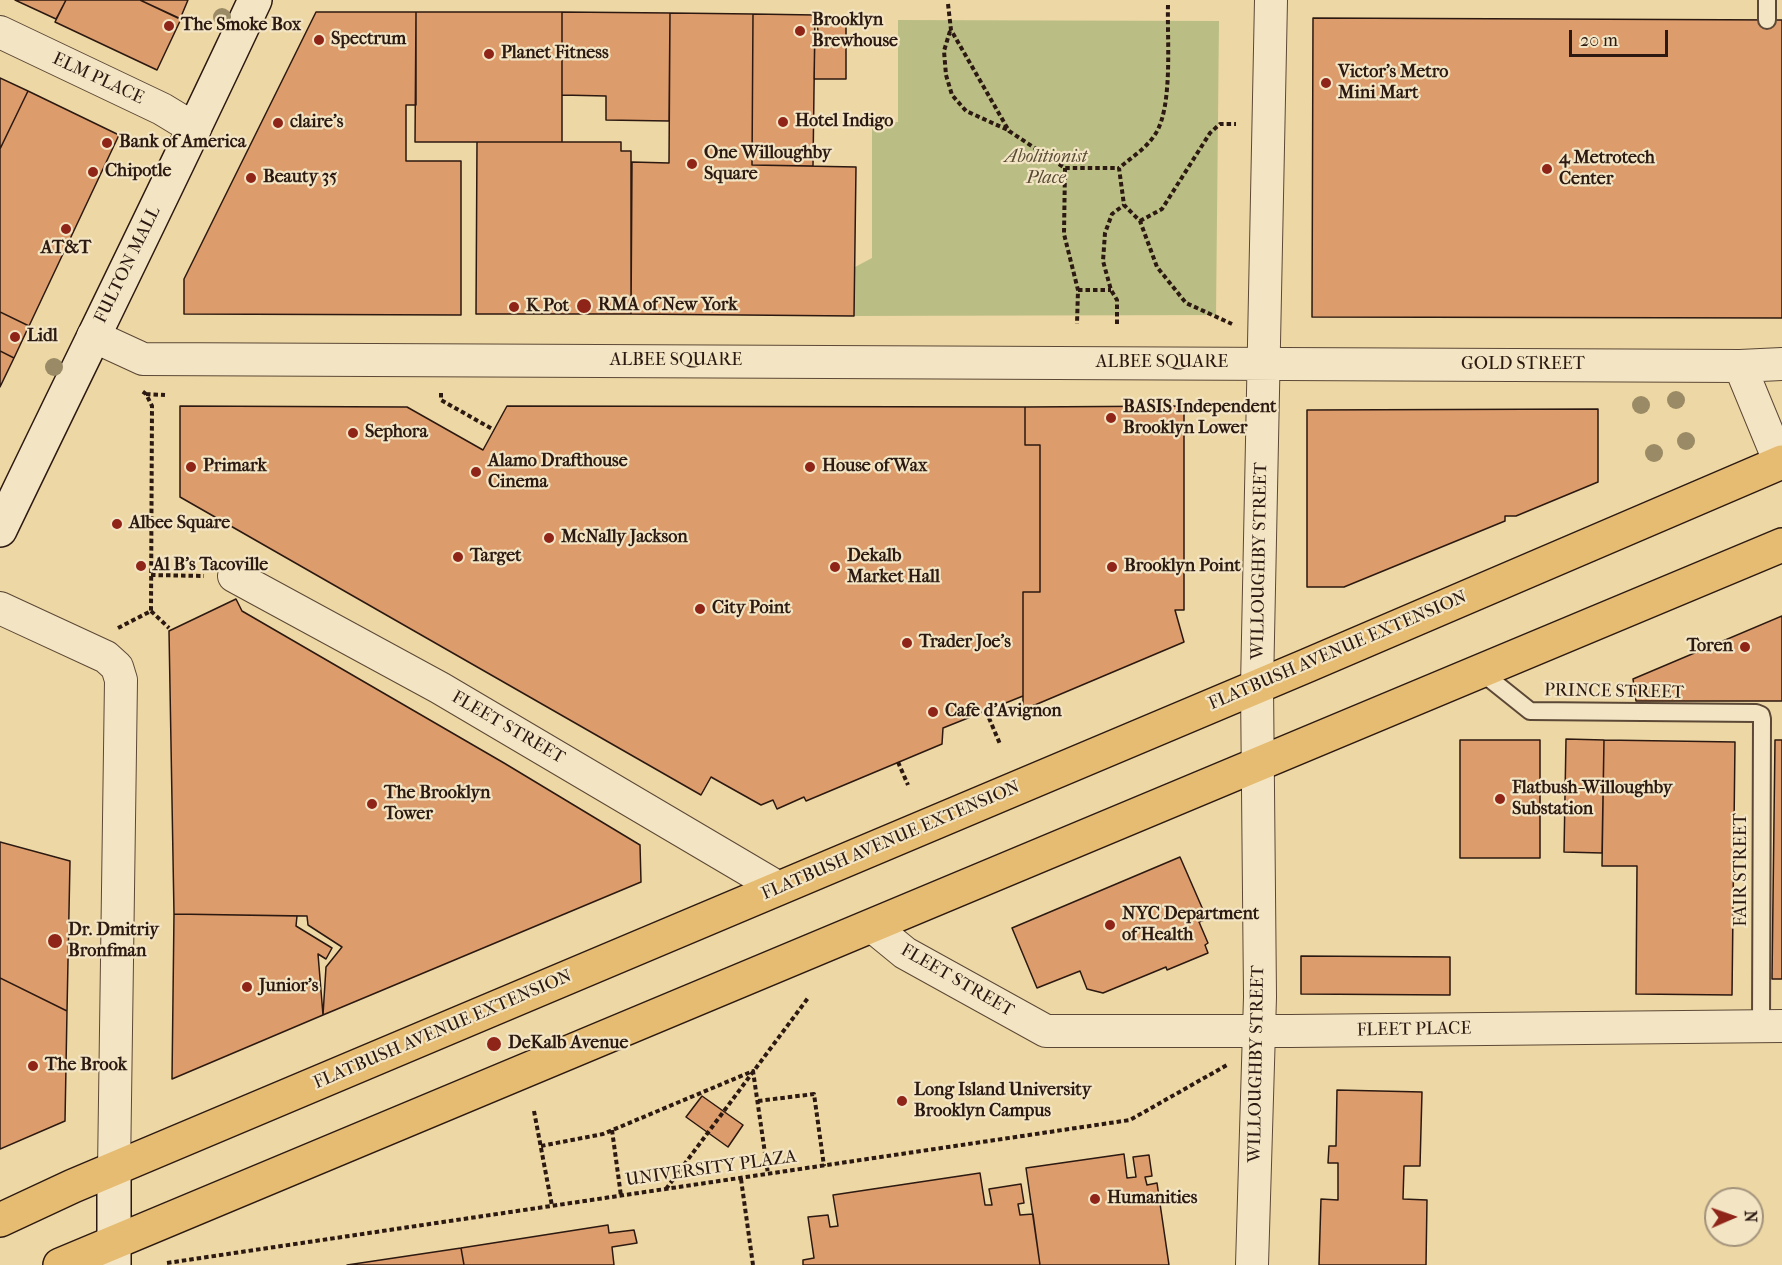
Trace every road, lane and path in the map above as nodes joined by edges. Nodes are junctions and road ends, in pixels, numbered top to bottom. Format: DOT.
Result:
graph roads {
  1 [pos="255,0"];
  2 [pos="1271,0"];
  3 [pos="1767,0"];
  4 [pos="948,4"];
  5 [pos="1168,5"];
  6 [pos="1767,20"];
  7 [pos="951,30"];
  8 [pos="0,32"];
  9 [pos="1236,124"];
  10 [pos="195,129"];
  11 [pos="1009,131"];
  12 [pos="1065,168"];
  13 [pos="1119,168"];
  14 [pos="1124,205"];
  15 [pos="1140,220"];
  16 [pos="1078,290"];
  17 [pos="1111,290"];
  18 [pos="1077,324"];
  19 [pos="1116,324"];
  20 [pos="1233,324"];
  21 [pos="93,336"];
  22 [pos="1265,364"];
  23 [pos="1782,364"];
  24 [pos="1740,366"];
  25 [pos="135,386"];
  26 [pos="441,389"];
  27 [pos="146,394"];
  28 [pos="165,396"];
  29 [pos="494,430"];
  30 [pos="1781,462"];
  31 [pos="0,530"];
  32 [pos="1782,545"];
  33 [pos="151,575"];
  34 [pos="234,576"];
  35 [pos="0,608"];
  36 [pos="150,611"];
  37 [pos="169,628"];
  38 [pos="117,667"];
  39 [pos="1480,671"];
  40 [pos="1257,686"];
  41 [pos="986,711"];
  42 [pos="1761,715"];
  43 [pos="1000,744"];
  44 [pos="898,762"];
  45 [pos="1259,762"];
  46 [pos="908,785"];
  47 [pos="779,888"];
  48 [pos="872,926"];
  49 [pos="808,998"];
  50 [pos="1771,1026"];
  51 [pos="1258,1030"];
  52 [pos="1046,1031"];
  53 [pos="1233,1064"];
  54 [pos="753,1071"];
  55 [pos="758,1101"];
  56 [pos="534,1111"];
  57 [pos="612,1130"];
  58 [pos="541,1146"];
  59 [pos="824,1166"];
  60 [pos="114,1170"];
  61 [pos="768,1174"];
  62 [pos="741,1179"];
  63 [pos="666,1190"];
  64 [pos="621,1196"];
  65 [pos="552,1206"];
  66 [pos="0,1220"];
  67 [pos="114,1253"];
  68 [pos="198,1259"];
  69 [pos="167,1263"];
  70 [pos="60,1265"];
  71 [pos="198,1265"];
  72 [pos="753,1265"];
  73 [pos="1252,1265"];
  1 -- 10 [label="street, FULTON MALL"];
  2 -- 22 [label="street, WILLOUGHBY STREET"];
  3 -- 6 [label="lane"];
  4 -- 7 [label="path"];
  5 -- 13 [label="path"];
  7 -- 11 [label="path"];
  7 -- 11 [label="path"];
  8 -- 10 [label="street, ELM PLACE"];
  9 -- 15 [label="path"];
  10 -- 21 [label="street, FULTON MALL"];
  11 -- 12 [label="path"];
  12 -- 13 [label="path"];
  12 -- 16 [label="path"];
  13 -- 14 [label="path"];
  14 -- 15 [label="path"];
  14 -- 17 [label="path"];
  15 -- 20 [label="path"];
  16 -- 17 [label="path"];
  16 -- 18 [label="path"];
  17 -- 19 [label="path"];
  21 -- 22 [label="street, ALBEE SQUARE"];
  21 -- 31 [label="street, FULTON MALL"];
  22 -- 24 [label="street, GOLD STREET"];
  22 -- 40 [label="street, WILLOUGHBY STREET"];
  23 -- 24 [label="street, GOLD STREET"];
  24 -- 30 [label="street"];
  25 -- 27 [label="path"];
  26 -- 29 [label="path"];
  27 -- 28 [label="path"];
  27 -- 33 [label="path"];
  30 -- 40 [label="main road, FLATBUSH AVENUE EXTENSION"];
  32 -- 39 [label="main road"];
  33 -- 34 [label="path"];
  33 -- 36 [label="path"];
  34 -- 47 [label="street, FLEET STREET"];
  35 -- 38 [label="street"];
  36 -- 37 [label="path"];
  36 -- 38 [label="path"];
  38 -- 60 [label="street"];
  39 -- 42 [label="lane, PRINCE STREET"];
  39 -- 45 [label="main road"];
  40 -- 45 [label="street, WILLOUGHBY STREET"];
  40 -- 47 [label="main road, FLATBUSH AVENUE EXTENSION"];
  41 -- 43 [label="path"];
  42 -- 50 [label="lane, FAIR STREET"];
  44 -- 46 [label="path"];
  45 -- 48 [label="main road"];
  45 -- 51 [label="street, WILLOUGHBY STREET"];
  47 -- 60 [label="main road, FLATBUSH AVENUE EXTENSION"];
  48 -- 52 [label="street, FLEET STREET"];
  48 -- 67 [label="main road"];
  49 -- 54 [label="path"];
  50 -- 51 [label="street, FLEET PLACE"];
  51 -- 52 [label="street, FLEET PLACE"];
  51 -- 73 [label="street, WILLOUGHBY STREET"];
  53 -- 59 [label="path, UNIVERSITY PLAZA"];
  54 -- 55 [label="path"];
  54 -- 57 [label="path"];
  54 -- 63 [label="path"];
  55 -- 59 [label="path"];
  55 -- 61 [label="path"];
  56 -- 58 [label="path"];
  57 -- 58 [label="path"];
  57 -- 64 [label="path"];
  58 -- 65 [label="path"];
  59 -- 61 [label="path, UNIVERSITY PLAZA"];
  60 -- 66 [label="main road, FLATBUSH AVENUE EXTENSION"];
  60 -- 67 [label="street"];
  61 -- 62 [label="path, UNIVERSITY PLAZA"];
  62 -- 63 [label="path, UNIVERSITY PLAZA"];
  62 -- 72 [label="path"];
  63 -- 64 [label="path, UNIVERSITY PLAZA"];
  64 -- 65 [label="path, UNIVERSITY PLAZA"];
  65 -- 68 [label="path, UNIVERSITY PLAZA"];
  67 -- 70 [label="main road"];
  68 -- 69 [label="path, UNIVERSITY PLAZA"];
  68 -- 71 [label="path"];
}
